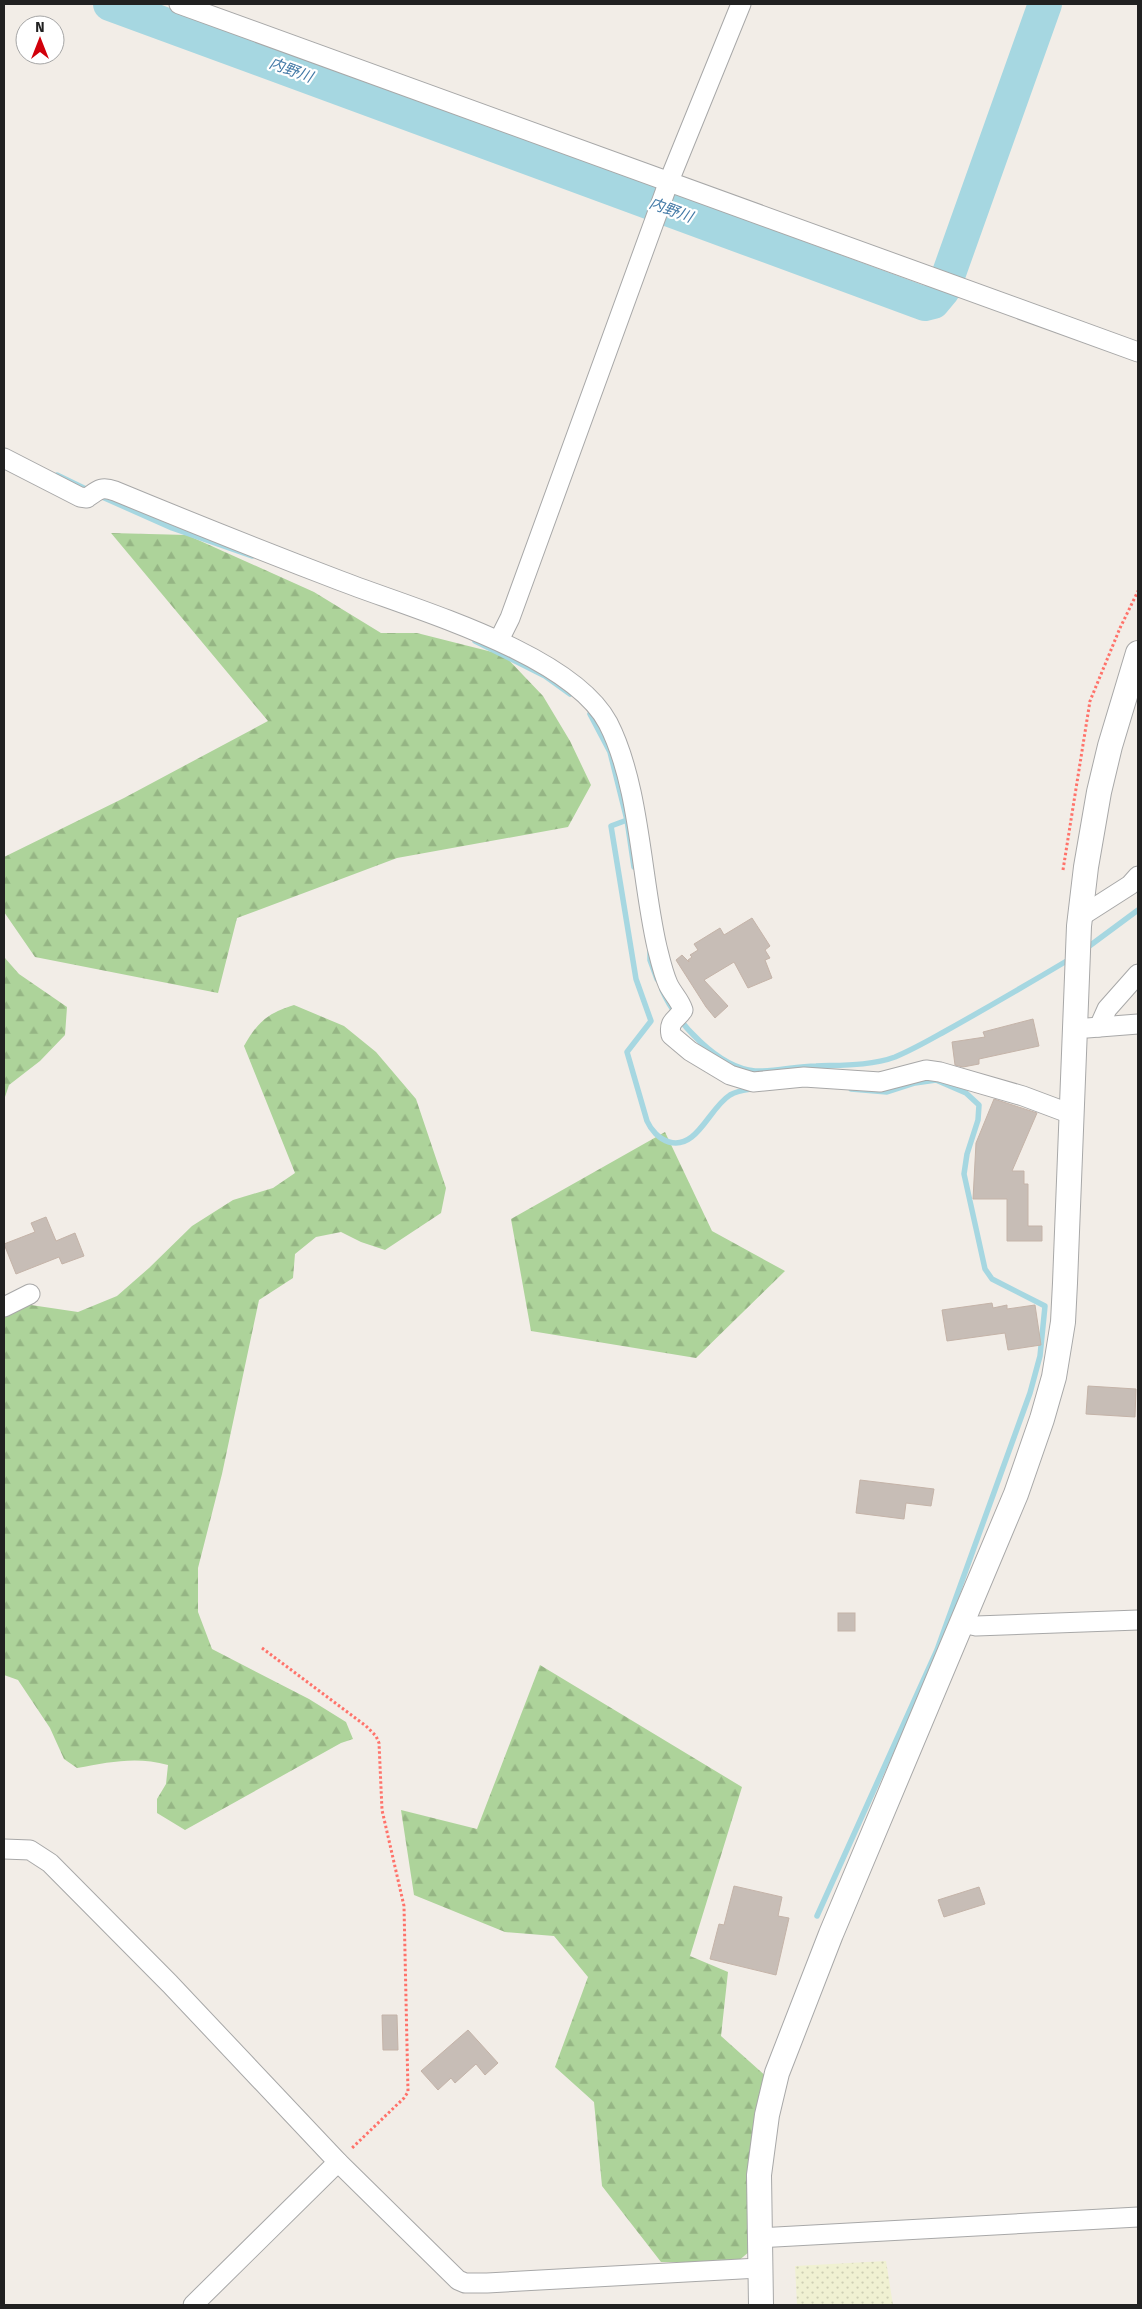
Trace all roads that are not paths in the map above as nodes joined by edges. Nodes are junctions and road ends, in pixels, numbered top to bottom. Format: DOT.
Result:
graph roads {
  1 [pos="179,4"];
  2 [pos="741,4"];
  3 [pos="669,181"];
  4 [pos="1138,352"];
  5 [pos="4,458"];
  6 [pos="499,640"];
  7 [pos="1138,653"];
  8 [pos="1138,876"];
  9 [pos="1080,917"];
  10 [pos="1138,974"];
  11 [pos="1138,1024"];
  12 [pos="1099,1027"];
  13 [pos="1075,1028"];
  14 [pos="1071,1114"];
  15 [pos="30,1294"];
  16 [pos="4,1307"];
  17 [pos="1138,1620"];
  18 [pos="962,1624"];
  19 [pos="4,1849"];
  20 [pos="338,2162"];
  21 [pos="1138,2217"];
  22 [pos="759,2238"];
  23 [pos="759,2268"];
  24 [pos="193,2305"];
  25 [pos="761,2305"];
  1 -- 3 [label="street"];
  2 -- 3 [label="street"];
  3 -- 4 [label="street"];
  3 -- 6 [label="street"];
  5 -- 6 [label="street"];
  6 -- 14 [label="street"];
  7 -- 9 [label="street"];
  8 -- 9 [label="street"];
  9 -- 13 [label="street"];
  10 -- 12 [label="street"];
  11 -- 12 [label="street"];
  12 -- 13 [label="street"];
  13 -- 14 [label="street"];
  14 -- 18 [label="street"];
  15 -- 16 [label="street"];
  17 -- 18 [label="street"];
  18 -- 22 [label="street"];
  19 -- 20 [label="street"];
  20 -- 23 [label="street"];
  20 -- 24 [label="street"];
  21 -- 22 [label="street"];
  22 -- 23 [label="street"];
  23 -- 25 [label="street"];
}
